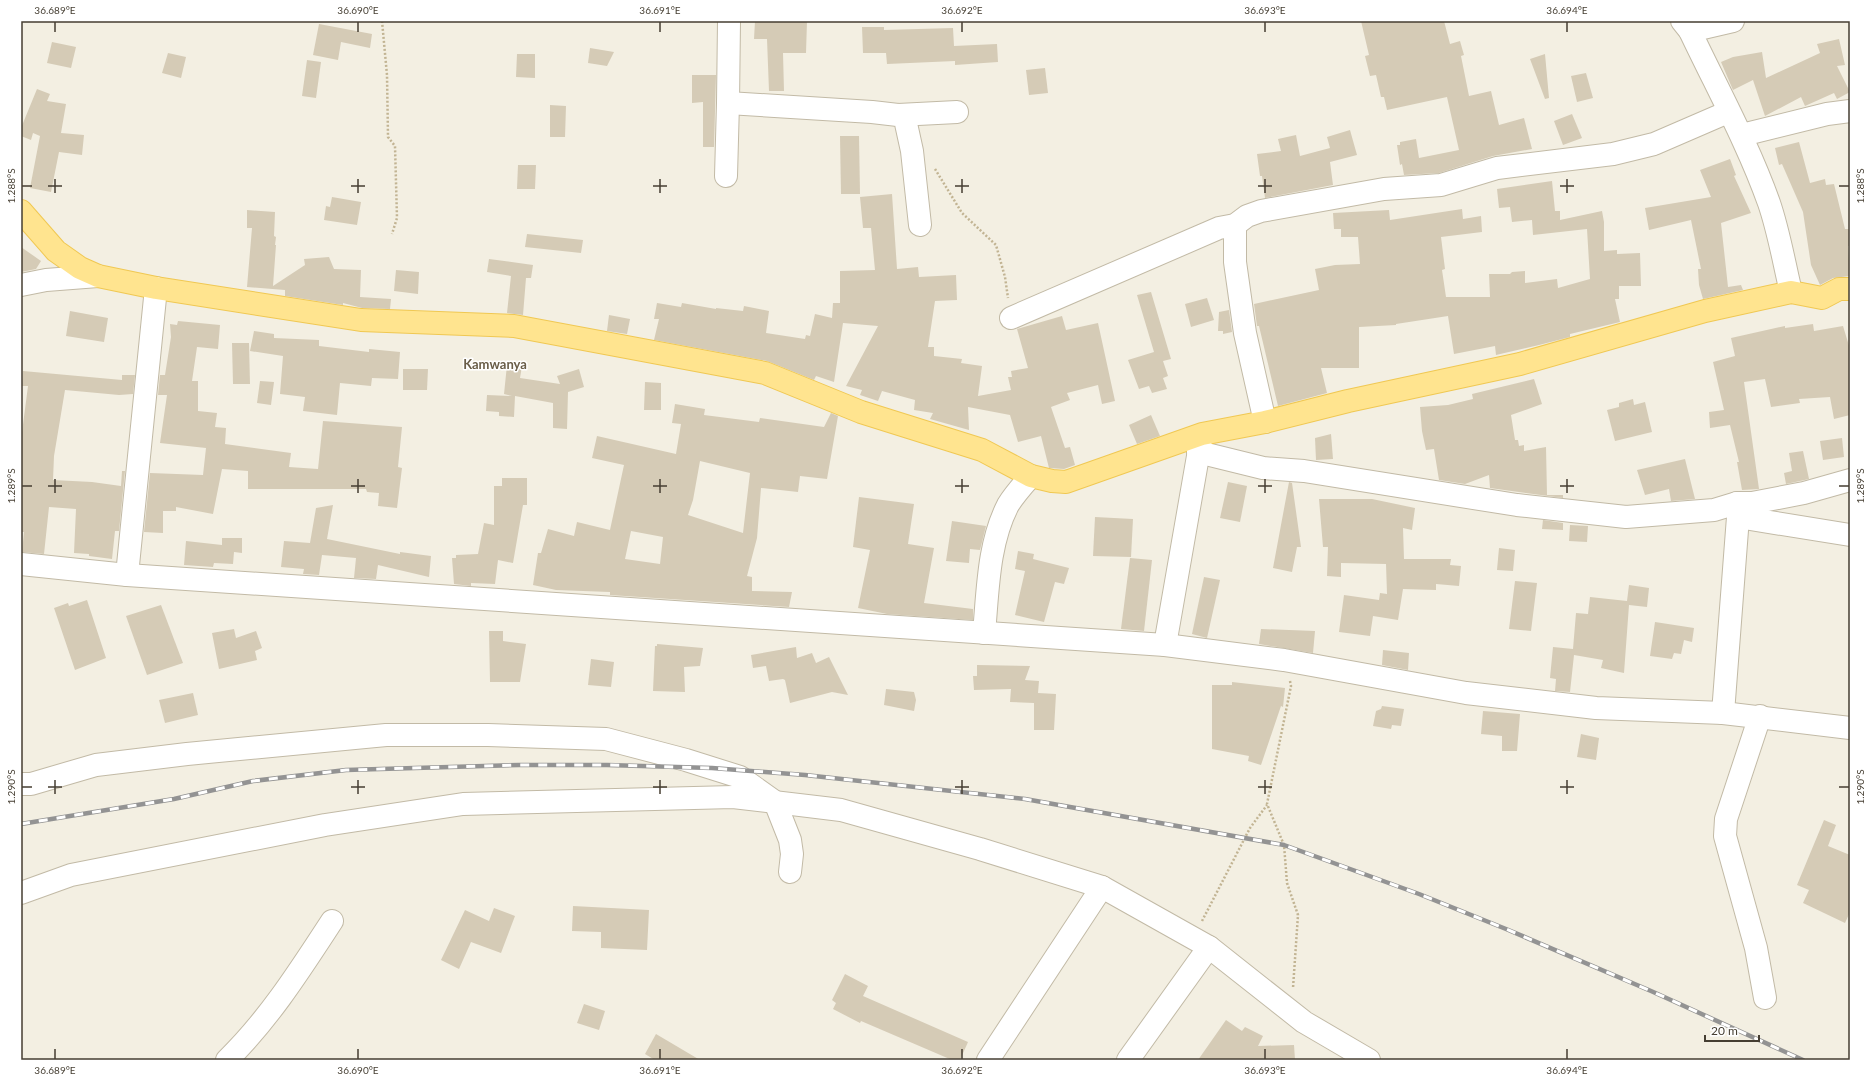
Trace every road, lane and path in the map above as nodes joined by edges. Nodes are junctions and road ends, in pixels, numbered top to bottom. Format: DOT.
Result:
graph roads {
  1 [pos="382,21"];
  2 [pos="729,21"];
  3 [pos="1733,21"];
  4 [pos="1686,26"];
  5 [pos="728,103"];
  6 [pos="1850,111"];
  7 [pos="957,112"];
  8 [pos="1728,112"];
  9 [pos="898,115"];
  10 [pos="1742,135"];
  11 [pos="934,168"];
  12 [pos="726,176"];
  13 [pos="21,211"];
  14 [pos="920,225"];
  15 [pos="1235,225"];
  16 [pos="392,234"];
  17 [pos="98,276"];
  18 [pos="21,285"];
  19 [pos="156,288"];
  20 [pos="1850,289"];
  21 [pos="1792,292"];
  22 [pos="1010,318"];
  23 [pos="1265,422"];
  24 [pos="1200,443"];
  25 [pos="1031,476"];
  26 [pos="1850,480"];
  27 [pos="1737,510"];
  28 [pos="1850,534"];
  29 [pos="21,564"];
  30 [pos="127,575"];
  31 [pos="984,633"];
  32 [pos="1165,645"];
  33 [pos="1284,660"];
  34 [pos="1722,713"];
  35 [pos="1760,716"];
  36 [pos="1850,728"];
  37 [pos="21,784"];
  38 [pos="775,802"];
  39 [pos="1267,804"];
  40 [pos="790,872"];
  41 [pos="1102,888"];
  42 [pos="21,893"];
  43 [pos="332,921"];
  44 [pos="1201,942"];
  45 [pos="1765,998"];
  46 [pos="1291,1012"];
  47 [pos="227,1060"];
  48 [pos="988,1060"];
  49 [pos="1128,1060"];
  50 [pos="1368,1060"];
  1 -- 16 [label="path"];
  2 -- 5 [label="street"];
  3 -- 4 [label="street"];
  4 -- 8 [label="street"];
  5 -- 9 [label="street"];
  5 -- 12 [label="street"];
  6 -- 10 [label="street"];
  7 -- 9 [label="street"];
  8 -- 10 [label="street"];
  8 -- 15 [label="street"];
  9 -- 14 [label="street"];
  10 -- 21 [label="street"];
  11 -- 22 [label="path"];
  13 -- 17 [label="main road"];
  15 -- 22 [label="street"];
  15 -- 23 [label="street"];
  17 -- 18 [label="street"];
  17 -- 19 [label="main road"];
  19 -- 25 [label="main road"];
  19 -- 30 [label="street"];
  20 -- 21 [label="main road"];
  21 -- 23 [label="main road"];
  23 -- 24 [label="main road"];
  24 -- 25 [label="main road"];
  24 -- 27 [label="street"];
  24 -- 32 [label="street"];
  25 -- 31 [label="street"];
  26 -- 27 [label="street"];
  27 -- 28 [label="street"];
  27 -- 34 [label="street"];
  29 -- 30 [label="street"];
  30 -- 31 [label="street"];
  31 -- 32 [label="street"];
  32 -- 33 [label="street"];
  33 -- 34 [label="street"];
  33 -- 39 [label="path"];
  34 -- 35 [label="street"];
  35 -- 36 [label="street"];
  35 -- 45 [label="street"];
  37 -- 38 [label="street"];
  38 -- 40 [label="street"];
  38 -- 41 [label="street"];
  38 -- 42 [label="street"];
  39 -- 44 [label="path"];
  39 -- 46 [label="path"];
  41 -- 44 [label="street"];
  41 -- 48 [label="street"];
  43 -- 47 [label="street"];
  44 -- 46 [label="street"];
  44 -- 49 [label="street"];
  46 -- 50 [label="street"];
}
